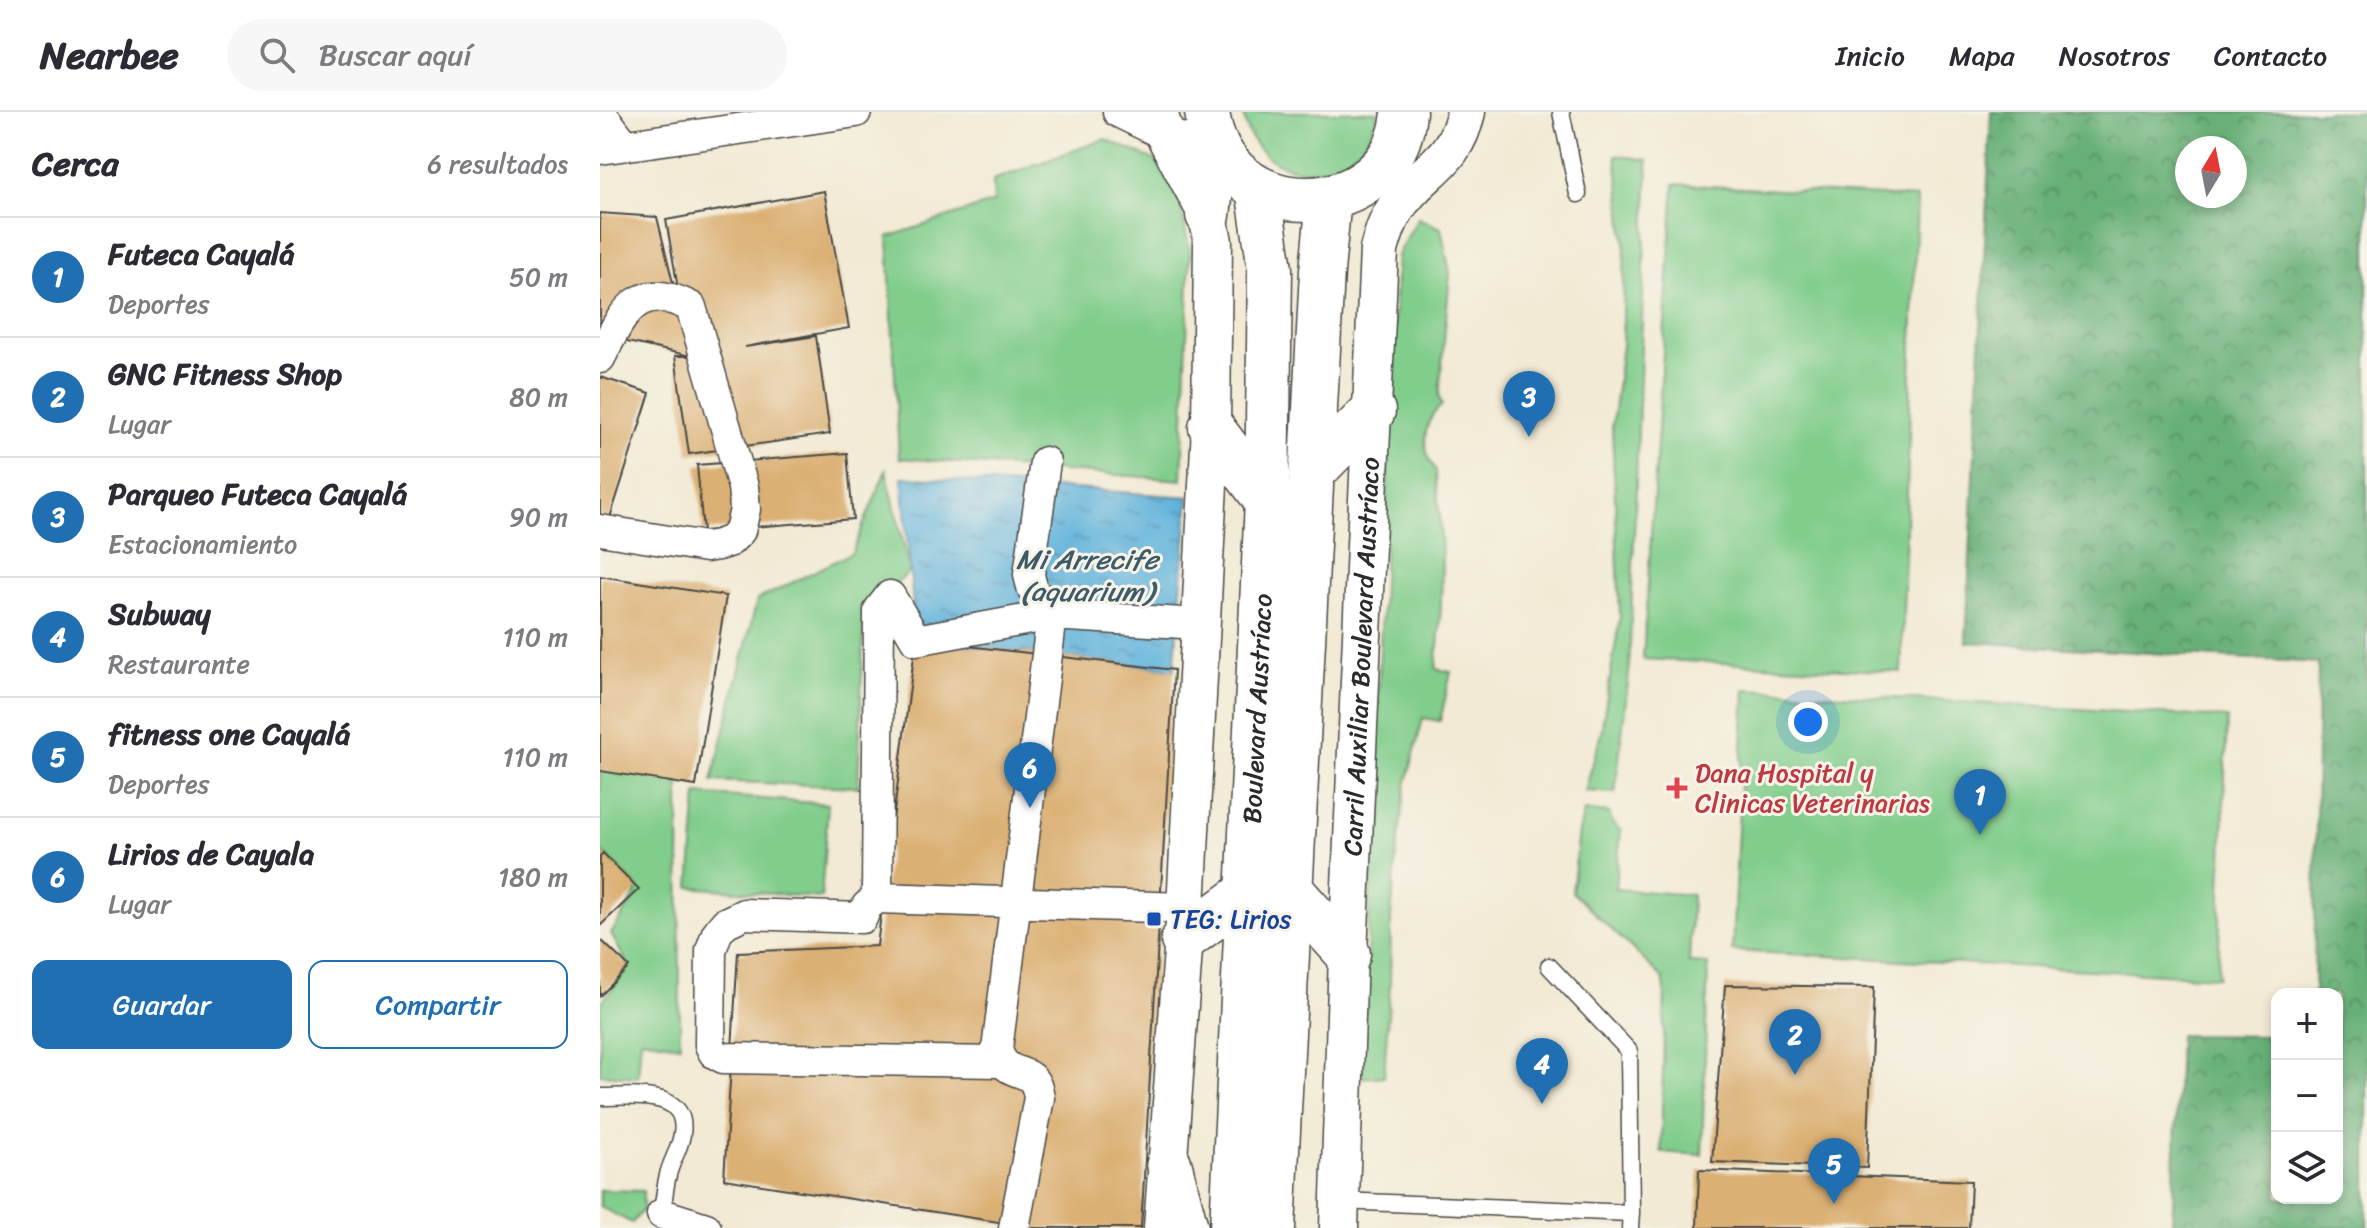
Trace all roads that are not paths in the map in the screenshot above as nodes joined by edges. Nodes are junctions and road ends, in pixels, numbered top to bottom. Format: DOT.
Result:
graph roads {
  1 [pos="600,112"];
  2 [pos="856,112"];
  3 [pos="1118,112"];
  4 [pos="1466,112"];
  5 [pos="1561,112"];
  6 [pos="1407,115"];
  7 [pos="1162,124"];
  8 [pos="1212,129"];
  9 [pos="613,147"];
  10 [pos="1258,188"];
  11 [pos="1578,194"];
  12 [pos="1329,198"];
  13 [pos="1208,215"];
  14 [pos="600,358"];
  15 [pos="1373,411"];
  16 [pos="1211,427"];
  17 [pos="1045,462"];
  18 [pos="1311,474"];
  19 [pos="1267,501"];
  20 [pos="600,530"];
  21 [pos="1052,615"];
  22 [pos="1199,624"];
  23 [pos="1269,890"];
  24 [pos="877,898"];
  25 [pos="1015,905"];
  26 [pos="1184,924"];
  27 [pos="1348,954"];
  28 [pos="1549,966"];
  29 [pos="1001,1062"];
  30 [pos="600,1097"];
  31 [pos="1169,1163"];
  32 [pos="1339,1215"];
  33 [pos="1581,1220"];
  34 [pos="660,1221"];
  35 [pos="1630,1221"];
  36 [pos="706,1228"];
  37 [pos="1014,1228"];
  38 [pos="1163,1228"];
  39 [pos="1186,1228"];
  40 [pos="1232,1228"];
  41 [pos="1273,1228"];
  1 -- 9 [label="street"];
  2 -- 9 [label="street"];
  3 -- 7 [label="street"];
  4 -- 15 [label="street, Carril Auxiliar Boulevard Austríaco"];
  5 -- 11 [label="lane"];
  6 -- 12 [label="main road"];
  7 -- 8 [label="street"];
  7 -- 13 [label="street"];
  8 -- 10 [label="main road"];
  8 -- 13 [label="main road"];
  10 -- 12 [label="main road"];
  10 -- 19 [label="main road, Boulevard Austríaco"];
  12 -- 18 [label="main road, Boulevard Austríaco"];
  13 -- 16 [label="street"];
  14 -- 20 [label="street"];
  15 -- 18 [label="main road"];
  15 -- 27 [label="street, Carril Auxiliar Boulevard Austríaco"];
  16 -- 19 [label="main road"];
  16 -- 22 [label="street"];
  17 -- 21 [label="street"];
  18 -- 23 [label="main road, Boulevard Austríaco"];
  19 -- 23 [label="main road, Boulevard Austríaco"];
  21 -- 22 [label="street"];
  21 -- 24 [label="street"];
  21 -- 25 [label="street"];
  22 -- 26 [label="street"];
  23 -- 26 [label="main road"];
  23 -- 27 [label="main road"];
  23 -- 40 [label="main road, Boulevard Austríaco"];
  23 -- 41 [label="main road, Boulevard Austríaco"];
  24 -- 25 [label="street"];
  24 -- 29 [label="street"];
  25 -- 26 [label="street"];
  25 -- 29 [label="street"];
  26 -- 31 [label="street"];
  27 -- 32 [label="street, Carril Auxiliar Boulevard Austríaco"];
  28 -- 35 [label="lane"];
  29 -- 37 [label="street"];
  30 -- 34 [label="lane"];
  31 -- 38 [label="street"];
  31 -- 39 [label="main road"];
  32 -- 33 [label="lane"];
  33 -- 35 [label="lane"];
  34 -- 36 [label="street"];
}
